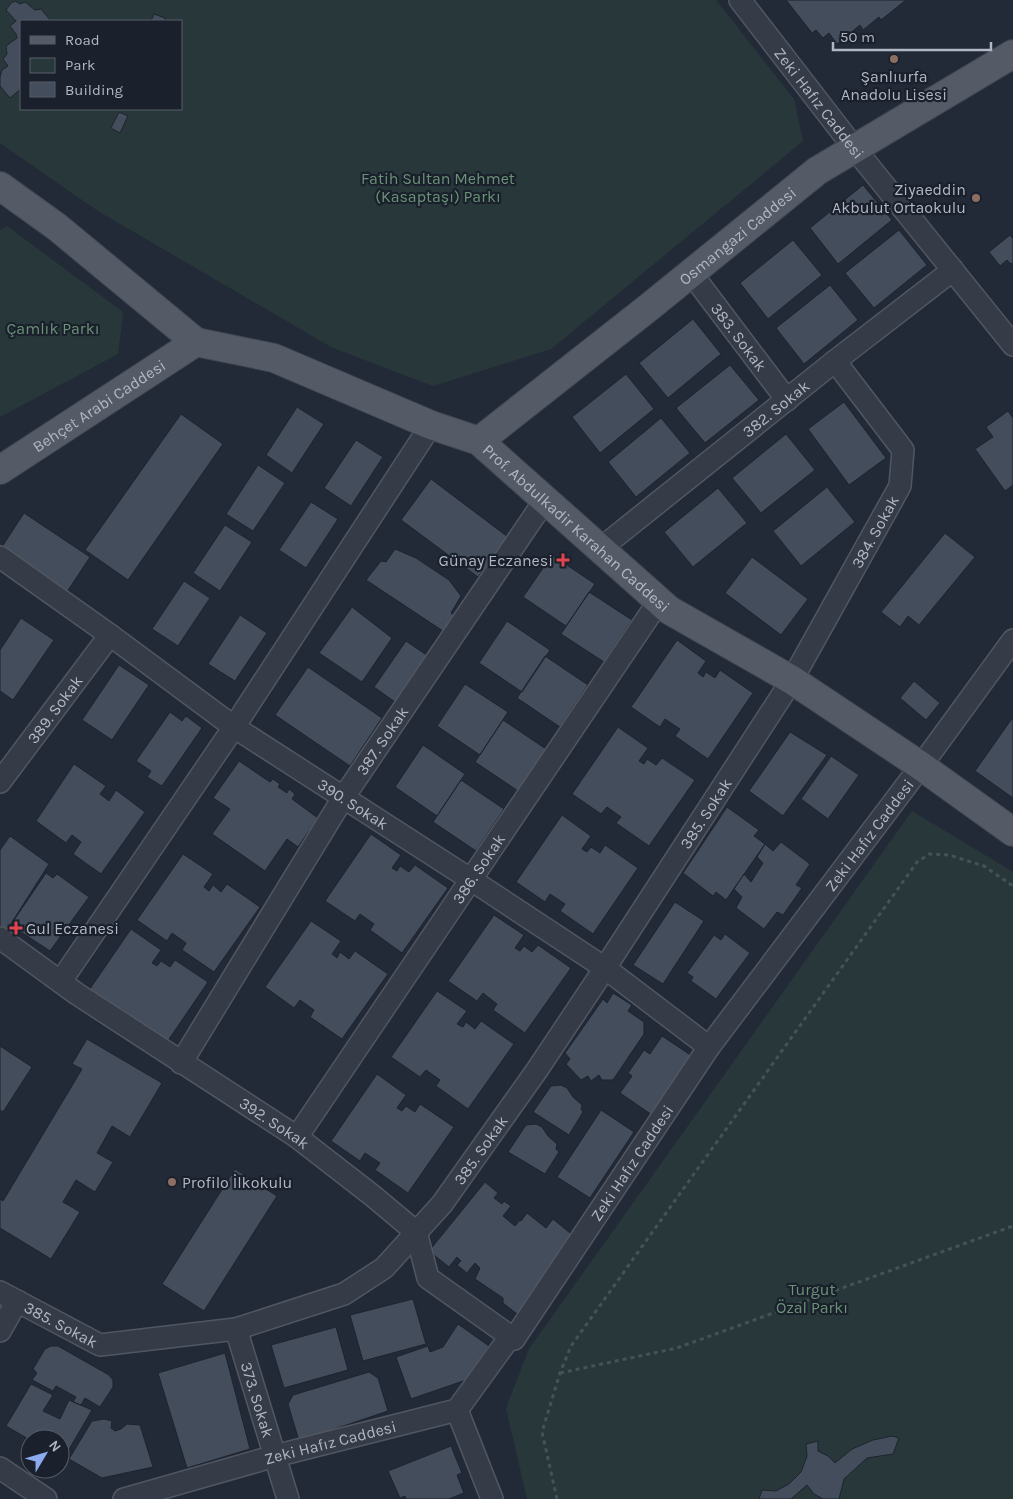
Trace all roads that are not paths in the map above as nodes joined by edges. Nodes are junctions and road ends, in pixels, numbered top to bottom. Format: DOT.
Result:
graph roads {
  1 [pos="740,0"];
  2 [pos="1013,54"];
  3 [pos="855,149"];
  4 [pos="0,186"];
  5 [pos="953,270"];
  6 [pos="691,273"];
  7 [pos="196,342"];
  8 [pos="1013,345"];
  9 [pos="835,361"];
  10 [pos="787,400"];
  11 [pos="431,425"];
  12 [pos="478,441"];
  13 [pos="0,470"];
  14 [pos="545,500"];
  15 [pos="600,549"];
  16 [pos="0,557"];
  17 [pos="659,601"];
  18 [pos="110,635"];
  19 [pos="1013,640"];
  20 [pos="792,680"];
  21 [pos="234,727"];
  22 [pos="7,756"];
  23 [pos="921,766"];
  24 [pos="0,782"];
  25 [pos="343,798"];
  26 [pos="1013,832"];
  27 [pos="470,879"];
  28 [pos="0,938"];
  29 [pos="605,968"];
  30 [pos="61,981"];
  31 [pos="708,1047"];
  32 [pos="181,1063"];
  33 [pos="297,1137"];
  34 [pos="416,1232"];
  35 [pos="9,1296"];
  36 [pos="236,1330"];
  37 [pos="0,1331"];
  38 [pos="514,1339"];
  39 [pos="457,1410"];
  40 [pos="274,1456"];
  41 [pos="0,1468"];
  42 [pos="46,1499"];
  43 [pos="124,1499"];
  44 [pos="288,1499"];
  45 [pos="492,1499"];
  1 -- 3 [label="street, Zeki Hafız Caddesi"];
  2 -- 3 [label="main road, Osmangazi Caddesi"];
  3 -- 5 [label="street, Zeki Hafız Caddesi"];
  3 -- 6 [label="main road, Osmangazi Caddesi"];
  4 -- 7 [label="main road, Prof. Abdulkadir Karahan Caddesi"];
  5 -- 8 [label="street, Zeki Hafız Caddesi"];
  5 -- 9 [label="street, 382. Sokak"];
  6 -- 10 [label="street, 383. Sokak"];
  6 -- 12 [label="main road, Osmangazi Caddesi"];
  7 -- 11 [label="main road, Prof. Abdulkadir Karahan Caddesi"];
  7 -- 13 [label="main road, Behçet Arabi Caddesi"];
  9 -- 10 [label="street, 382. Sokak"];
  9 -- 20 [label="street, 384. Sokak"];
  10 -- 15 [label="street, 382. Sokak"];
  11 -- 12 [label="main road, Prof. Abdulkadir Karahan Caddesi"];
  11 -- 21 [label="street"];
  12 -- 14 [label="main road, Prof. Abdulkadir Karahan Caddesi"];
  14 -- 15 [label="main road, Prof. Abdulkadir Karahan Caddesi"];
  14 -- 25 [label="street, 387. Sokak"];
  15 -- 17 [label="main road, Prof. Abdulkadir Karahan Caddesi"];
  16 -- 18 [label="street, 390. Sokak"];
  17 -- 20 [label="main road, Prof. Abdulkadir Karahan Caddesi"];
  17 -- 27 [label="street, 386. Sokak"];
  18 -- 21 [label="street, 390. Sokak"];
  18 -- 22 [label="street, 389. Sokak"];
  19 -- 23 [label="street, Zeki Hafız Caddesi"];
  20 -- 23 [label="main road, Prof. Abdulkadir Karahan Caddesi"];
  20 -- 29 [label="street, 385. Sokak"];
  21 -- 25 [label="street, 390. Sokak"];
  21 -- 30 [label="street"];
  22 -- 24 [label="street, 389. Sokak"];
  23 -- 26 [label="main road, Prof. Abdulkadir Karahan Caddesi"];
  23 -- 31 [label="street, Zeki Hafız Caddesi"];
  25 -- 27 [label="street, 390. Sokak"];
  25 -- 32 [label="street, 387. Sokak"];
  27 -- 29 [label="street, 390. Sokak"];
  27 -- 33 [label="street, 386. Sokak"];
  28 -- 30 [label="street, 392. Sokak"];
  29 -- 31 [label="street, 390. Sokak"];
  29 -- 34 [label="street, 385. Sokak"];
  30 -- 32 [label="street, 392. Sokak"];
  31 -- 38 [label="street, Zeki Hafız Caddesi"];
  32 -- 33 [label="street, 392. Sokak"];
  33 -- 34 [label="street, 392. Sokak"];
  34 -- 36 [label="street, 385. Sokak"];
  34 -- 38 [label="street"];
  35 -- 36 [label="street, 385. Sokak"];
  35 -- 37 [label="street"];
  36 -- 40 [label="street, 373. Sokak"];
  38 -- 39 [label="street, Zeki Hafız Caddesi"];
  39 -- 40 [label="street, Zeki Hafız Caddesi"];
  39 -- 45 [label="street"];
  40 -- 43 [label="street, Zeki Hafız Caddesi"];
  40 -- 44 [label="street, 373. Sokak"];
  41 -- 42 [label="street"];
}
